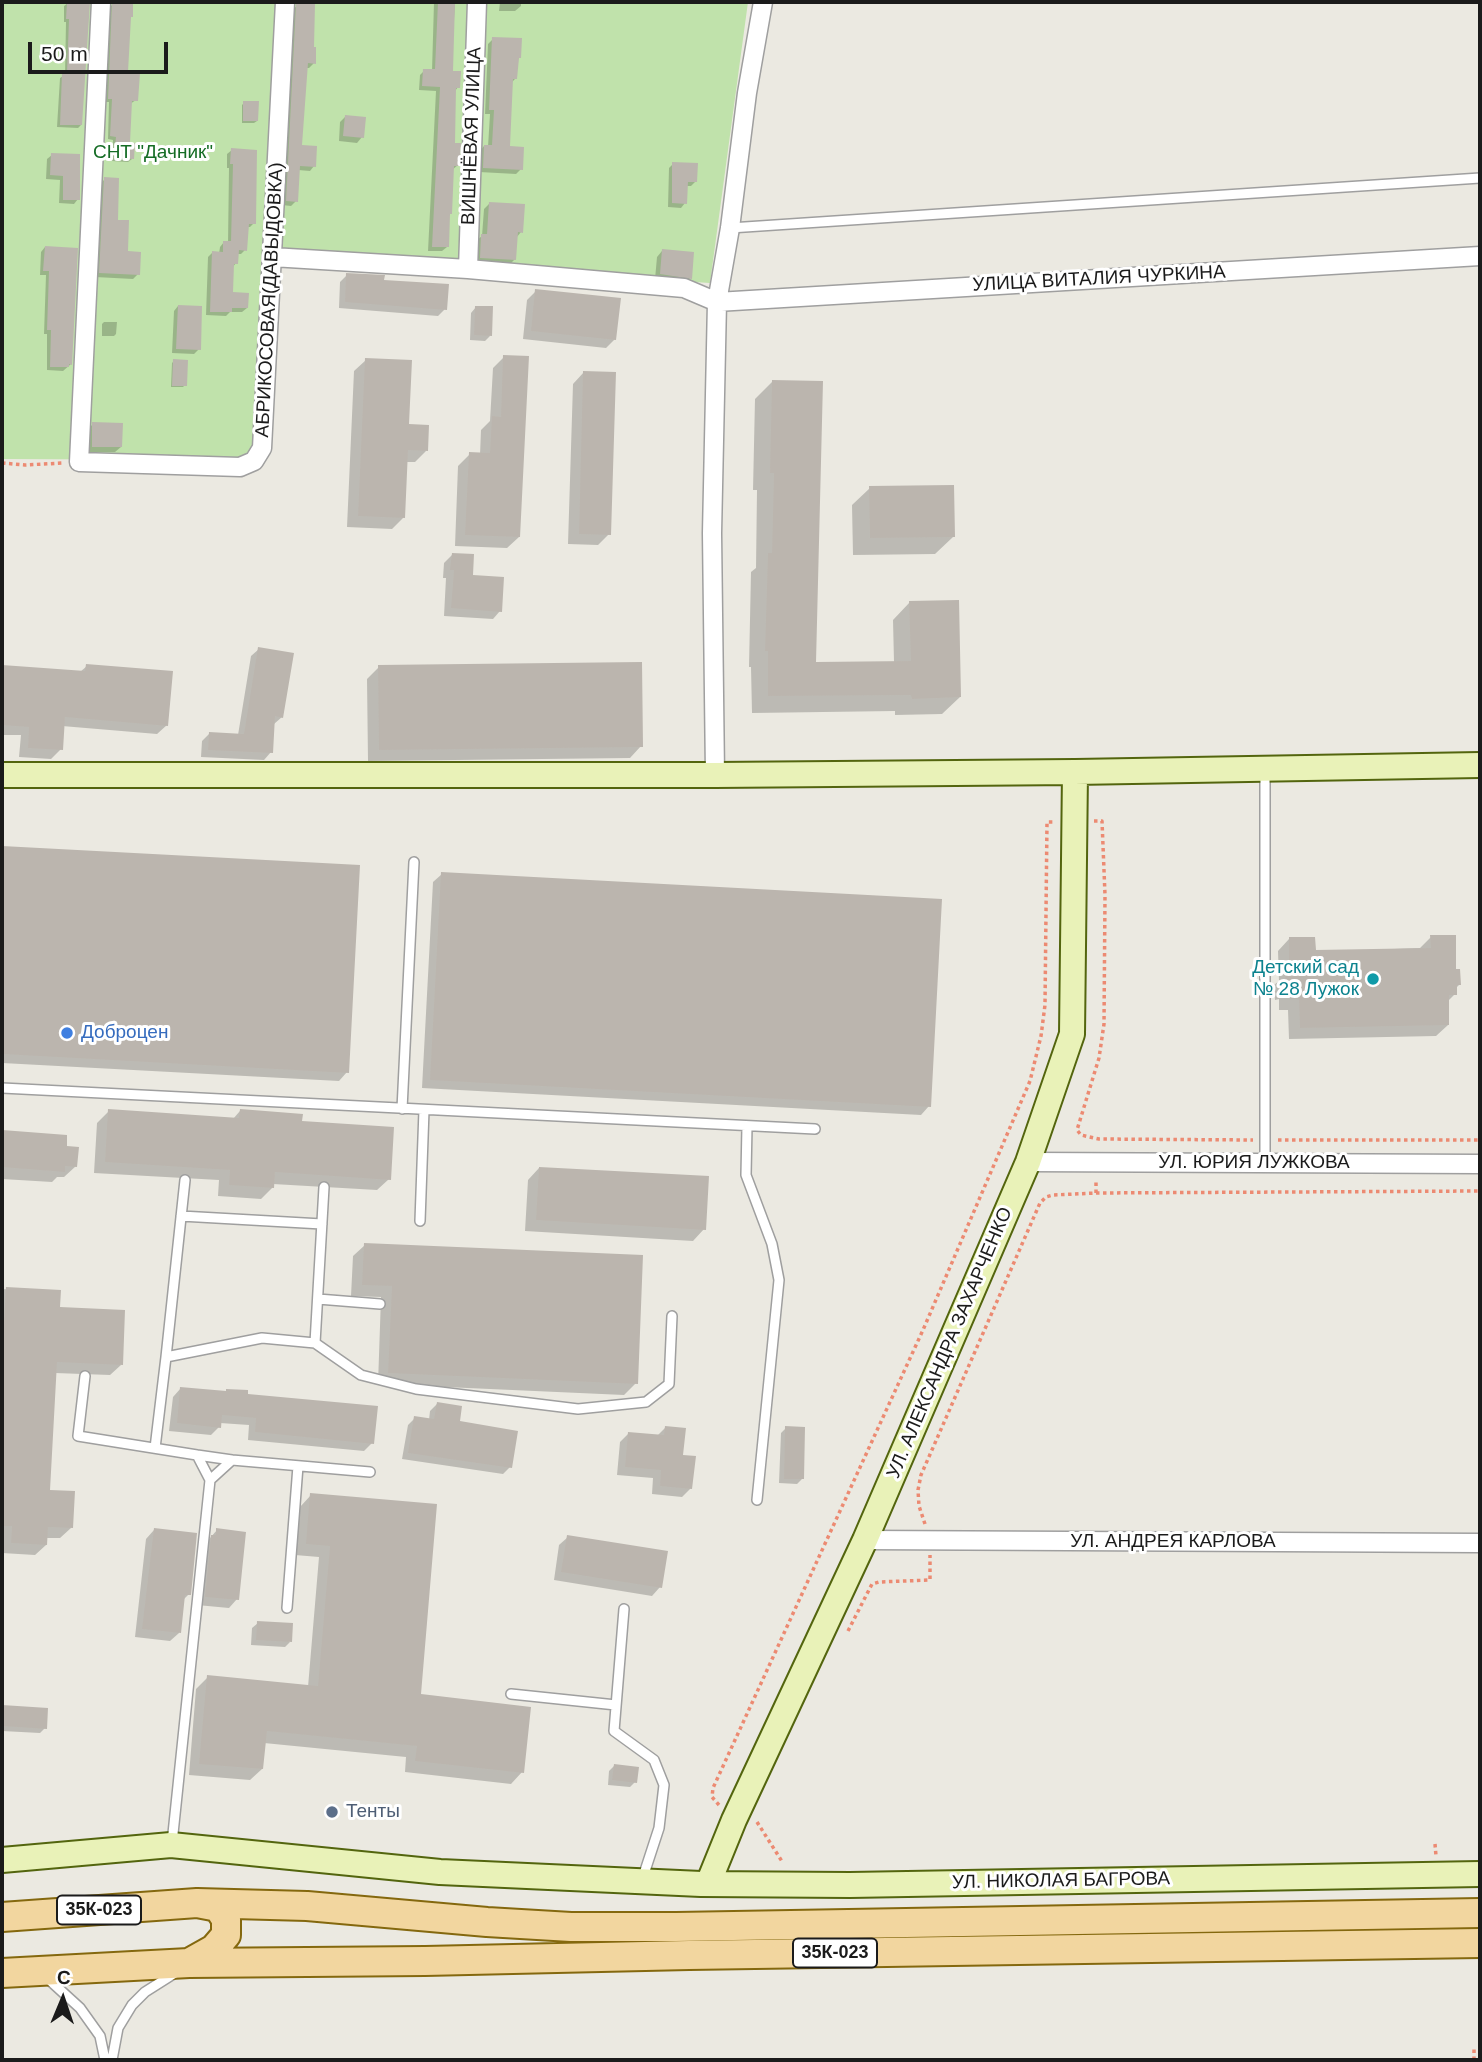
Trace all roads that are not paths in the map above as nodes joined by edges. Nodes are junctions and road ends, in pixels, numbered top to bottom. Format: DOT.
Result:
graph roads {
  1 [pos="101,2"];
  2 [pos="285,2"];
  3 [pos="477,2"];
  4 [pos="763,2"];
  5 [pos="1480,178"];
  6 [pos="730,228"];
  7 [pos="1480,256"];
  8 [pos="272,257"];
  9 [pos="468,270"];
  10 [pos="717,302"];
  11 [pos="1480,765"];
  12 [pos="1265,769"];
  13 [pos="1075,772"];
  14 [pos="2,775"];
  15 [pos="715,775"];
  16 [pos="414,862"];
  17 [pos="2,1088"];
  18 [pos="402,1109"];
  19 [pos="424,1110"];
  20 [pos="747,1126"];
  21 [pos="815,1129"];
  22 [pos="1028,1162"];
  23 [pos="1265,1162"];
  24 [pos="1480,1164"];
  25 [pos="185,1180"];
  26 [pos="324,1187"];
  27 [pos="181,1216"];
  28 [pos="420,1221"];
  29 [pos="322,1224"];
  30 [pos="318,1299"];
  31 [pos="380,1304"];
  32 [pos="672,1316"];
  33 [pos="315,1343"];
  34 [pos="166,1357"];
  35 [pos="85,1377"];
  36 [pos="155,1448"];
  37 [pos="197,1455"];
  38 [pos="232,1460"];
  39 [pos="298,1466"];
  40 [pos="370,1472"];
  41 [pos="210,1480"];
  42 [pos="757,1500"];
  43 [pos="865,1540"];
  44 [pos="1480,1543"];
  45 [pos="287,1608"];
  46 [pos="624,1609"];
  47 [pos="511,1694"];
  48 [pos="616,1705"];
  49 [pos="171,1845"];
  50 [pos="2,1860"];
  51 [pos="1480,1874"];
  52 [pos="641,1883"];
  53 [pos="708,1884"];
  54 [pos="197,1903"];
  55 [pos="1480,1913"];
  56 [pos="2,1917"];
  57 [pos="1480,1943"];
  58 [pos="189,1964"];
  59 [pos="39,1972"];
  60 [pos="2,1973"];
  61 [pos="105,2060"];
  62 [pos="112,2060"];
  1 -- 8 [label="street, АБРИКОСОВАЯ(ДАВЫДОВКА)"];
  2 -- 8 [label="street, АБРИКОСОВАЯ(ДАВЫДОВКА)"];
  3 -- 9 [label="street, ВИШНЁВАЯ УЛИЦА"];
  4 -- 6 [label="street"];
  5 -- 6 [label="lane"];
  6 -- 10 [label="street"];
  7 -- 10 [label="street, УЛИЦА ВИТАЛИЯ ЧУРКИНА"];
  8 -- 9 [label="street"];
  9 -- 10 [label="street"];
  10 -- 15 [label="street"];
  11 -- 12 [label="street"];
  12 -- 13 [label="street"];
  12 -- 23 [label="lane"];
  13 -- 15 [label="street"];
  13 -- 22 [label="street, УЛ. АЛЕКСАНДРА ЗАХАРЧЕНКО"];
  14 -- 15 [label="street"];
  16 -- 18 [label="lane"];
  17 -- 18 [label="lane"];
  18 -- 19 [label="lane"];
  19 -- 20 [label="lane"];
  19 -- 28 [label="lane"];
  20 -- 21 [label="lane"];
  20 -- 42 [label="lane"];
  22 -- 23 [label="street, УЛ. ЮРИЯ ЛУЖКОВА"];
  22 -- 43 [label="street, УЛ. АЛЕКСАНДРА ЗАХАРЧЕНКО"];
  23 -- 24 [label="street, УЛ. ЮРИЯ ЛУЖКОВА"];
  25 -- 27 [label="lane"];
  26 -- 29 [label="lane"];
  27 -- 29 [label="lane"];
  27 -- 34 [label="lane"];
  29 -- 30 [label="lane"];
  30 -- 31 [label="lane"];
  30 -- 33 [label="lane"];
  32 -- 33 [label="lane"];
  33 -- 34 [label="lane"];
  34 -- 36 [label="lane"];
  35 -- 36 [label="lane"];
  36 -- 37 [label="lane"];
  37 -- 38 [label="lane"];
  37 -- 41 [label="lane"];
  38 -- 39 [label="lane"];
  38 -- 41 [label="lane"];
  39 -- 40 [label="lane"];
  39 -- 45 [label="lane"];
  41 -- 49 [label="lane"];
  43 -- 44 [label="street, УЛ. АНДРЕЯ КАРЛОВА"];
  43 -- 53 [label="street, УЛ. АЛЕКСАНДРА ЗАХАРЧЕНКО"];
  46 -- 48 [label="lane"];
  47 -- 48 [label="lane"];
  48 -- 52 [label="lane"];
  49 -- 50 [label="street, УЛ. НИКОЛАЯ БАГРОВА"];
  49 -- 52 [label="street, УЛ. НИКОЛАЯ БАГРОВА"];
  51 -- 53 [label="street, УЛ. НИКОЛАЯ БАГРОВА"];
  52 -- 53 [label="street, УЛ. НИКОЛАЯ БАГРОВА"];
  54 -- 55 [label="main road, 35К-023"];
  54 -- 56 [label="main road, 35К-023"];
  54 -- 58 [label="main road"];
  57 -- 58 [label="main road, 35К-023"];
  58 -- 59 [label="main road, 35К-023"];
  58 -- 62 [label="lane"];
  59 -- 60 [label="main road, 35К-023"];
  59 -- 61 [label="lane"];
}
